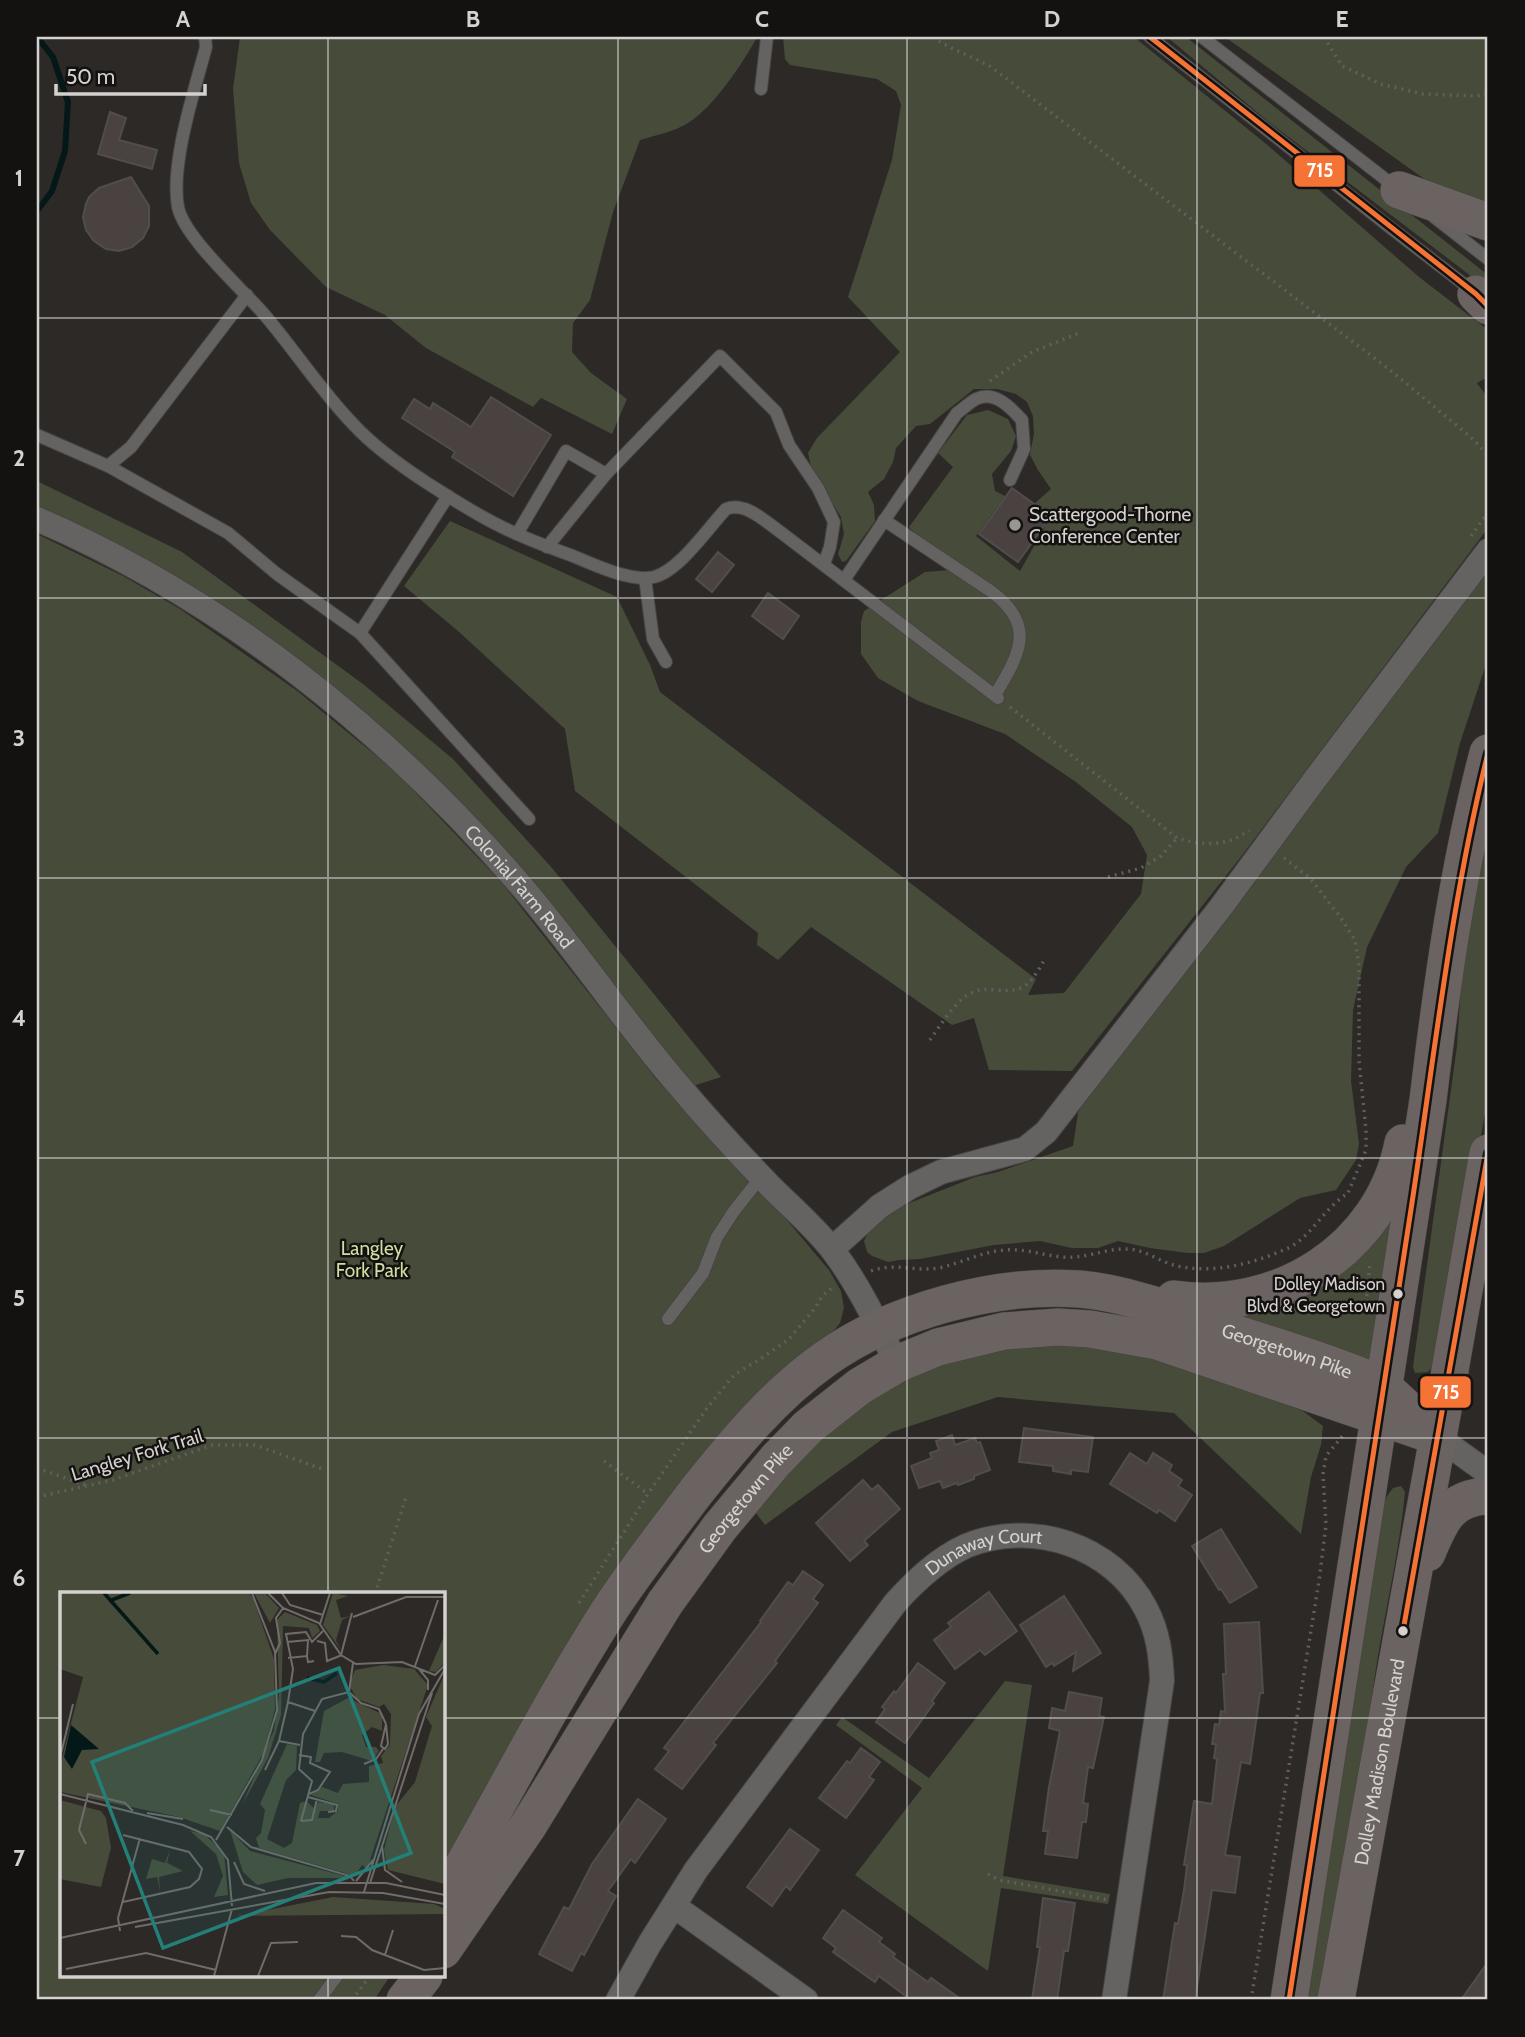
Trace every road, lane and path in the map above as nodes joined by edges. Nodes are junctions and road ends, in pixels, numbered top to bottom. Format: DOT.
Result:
graph roads {
  1 [pos="205,37"];
  2 [pos="767,37"];
  3 [pos="933,37"];
  4 [pos="1150,37"];
  5 [pos="1202,37"];
  6 [pos="1324,37"];
  7 [pos="761,89"];
  8 [pos="1488,93"];
  9 [pos="1399,190"];
  10 [pos="1488,222"];
  11 [pos="1488,259"];
  12 [pos="247,295"];
  13 [pos="1484,301"];
  14 [pos="1079,333"];
  15 [pos="964,408"];
  16 [pos="37,435"];
  17 [pos="1488,456"];
  18 [pos="107,466"];
  19 [pos="606,474"];
  20 [pos="1010,480"];
  21 [pos="448,496"];
  22 [pos="1488,512"];
  23 [pos="37,519"];
  24 [pos="884,520"];
  25 [pos="517,534"];
  26 [pos="1464,545"];
  27 [pos="547,547"];
  28 [pos="1488,551"];
  29 [pos="824,564"];
  30 [pos="645,578"];
  31 [pos="844,580"];
  32 [pos="359,633"];
  33 [pos="666,662"];
  34 [pos="997,697"];
  35 [pos="1488,753"];
  36 [pos="529,819"];
  37 [pos="1251,829"];
  38 [pos="1177,838"];
  39 [pos="1108,877"];
  40 [pos="1045,959"];
  41 [pos="1444,972"];
  42 [pos="930,1040"];
  43 [pos="1488,1153"];
  44 [pos="761,1177"];
  45 [pos="1348,1193"];
  46 [pos="832,1249"];
  47 [pos="868,1272"];
  48 [pos="1102,1292"];
  49 [pos="668,1319"];
  50 [pos="880,1328"];
  51 [pos="897,1364"];
  52 [pos="1382,1403"];
  53 [pos="1438,1437"];
  54 [pos="604,1461"];
  55 [pos="37,1468"];
  56 [pos="325,1470"];
  57 [pos="1488,1473"];
  58 [pos="87,1486"];
  59 [pos="407,1494"];
  60 [pos="648,1494"];
  61 [pos="1488,1496"];
  62 [pos="37,1497"];
  63 [pos="376,1592"];
  64 [pos="1410,1597"];
  65 [pos="988,1874"];
  66 [pos="448,1885"];
  67 [pos="1129,1903"];
  68 [pos="674,1906"];
  69 [pos="444,1949"];
  70 [pos="336,1978"];
  71 [pos="368,1978"];
  72 [pos="396,1978"];
  73 [pos="422,1978"];
  74 [pos="319,2000"];
  75 [pos="352,2000"];
  76 [pos="382,2000"];
  77 [pos="405,2000"];
  78 [pos="618,2000"];
  79 [pos="806,2000"];
  80 [pos="1114,2000"];
  81 [pos="1289,2000"];
  82 [pos="1336,2000"];
  1 -- 12 [label="lane"];
  2 -- 7 [label="lane"];
  3 -- 17 [label="path"];
  4 -- 13 [label="lane"];
  5 -- 9 [label="lane"];
  6 -- 8 [label="path"];
  9 -- 10 [label="main road"];
  9 -- 11 [label="lane"];
  12 -- 18 [label="lane"];
  12 -- 21 [label="lane"];
  14 -- 15 [label="path"];
  15 -- 20 [label="lane"];
  15 -- 24 [label="lane"];
  16 -- 18 [label="lane"];
  18 -- 32 [label="lane"];
  19 -- 25 [label="lane"];
  19 -- 27 [label="lane"];
  19 -- 29 [label="lane"];
  21 -- 25 [label="lane"];
  21 -- 32 [label="lane"];
  22 -- 26 [label="path"];
  23 -- 44 [label="street, Colonial Farm Road"];
  24 -- 31 [label="lane"];
  24 -- 34 [label="lane"];
  25 -- 27 [label="lane"];
  27 -- 30 [label="lane"];
  28 -- 46 [label="street"];
  29 -- 30 [label="lane"];
  29 -- 31 [label="lane"];
  30 -- 33 [label="lane"];
  31 -- 34 [label="lane"];
  32 -- 36 [label="lane"];
  34 -- 38 [label="path"];
  35 -- 41 [label="main road"];
  37 -- 38 [label="path"];
  38 -- 39 [label="path"];
  40 -- 42 [label="path"];
  41 -- 48 [label="main road"];
  41 -- 52 [label="main road"];
  43 -- 53 [label="main road, Dolley Madison Boulevard"];
  44 -- 46 [label="street, Colonial Farm Road"];
  44 -- 49 [label="lane"];
  45 -- 47 [label="path"];
  46 -- 50 [label="street, Colonial Farm Road"];
  48 -- 50 [label="main road, Georgetown Pike"];
  48 -- 52 [label="main road, Georgetown Pike"];
  50 -- 51 [label="street, Colonial Farm Road"];
  50 -- 66 [label="main road, Georgetown Pike"];
  51 -- 52 [label="main road, Georgetown Pike"];
  51 -- 69 [label="main road, Georgetown Pike"];
  52 -- 53 [label="main road, Georgetown Pike"];
  52 -- 81 [label="main road"];
  53 -- 57 [label="street"];
  53 -- 64 [label="main road, Dolley Madison Boulevard"];
  54 -- 60 [label="path"];
  55 -- 58 [label="path"];
  56 -- 58 [label="path, Langley Fork Trail"];
  58 -- 62 [label="path, Langley Fork Trail"];
  59 -- 63 [label="path"];
  61 -- 64 [label="main road"];
  64 -- 82 [label="main road, Dolley Madison Boulevard"];
  65 -- 67 [label="path"];
  67 -- 68 [label="street, Dunaway Court"];
  67 -- 80 [label="street, Dunaway Court"];
  68 -- 78 [label="street, Dunaway Court"];
  68 -- 79 [label="street"];
  70 -- 74 [label="lane"];
  71 -- 75 [label="path"];
  72 -- 76 [label="main road"];
  73 -- 77 [label="main road"];
}
